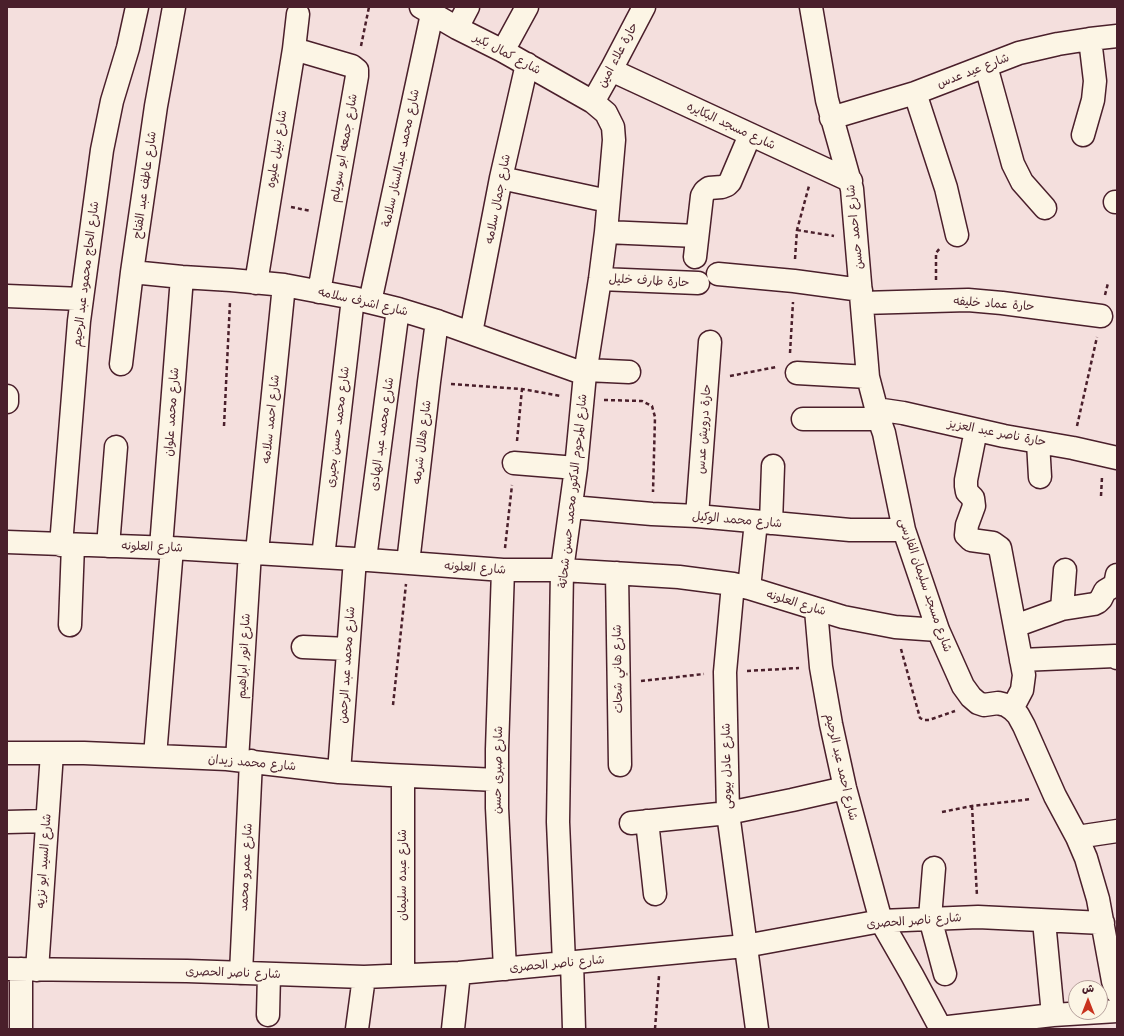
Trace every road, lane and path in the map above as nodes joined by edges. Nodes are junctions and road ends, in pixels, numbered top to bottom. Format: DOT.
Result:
graph roads {
  1 [pos="137,7"];
  2 [pos="174,7"];
  3 [pos="369,7"];
  4 [pos="468,7"];
  5 [pos="527,7"];
  6 [pos="644,7"];
  7 [pos="811,7"];
  8 [pos="426,10"];
  9 [pos="298,14"];
  10 [pos="457,28"];
  11 [pos="1117,36"];
  12 [pos="1090,39"];
  13 [pos="294,49"];
  14 [pos="503,50"];
  15 [pos="527,64"];
  16 [pos="986,66"];
  17 [pos="357,70"];
  18 [pos="611,70"];
  19 [pos="915,93"];
  20 [pos="593,102"];
  21 [pos="832,118"];
  22 [pos="750,135"];
  23 [pos="1083,135"];
  24 [pos="814,164"];
  25 [pos="501,178"];
  26 [pos="850,181"];
  27 [pos="608,201"];
  28 [pos="269,202"];
  29 [pos="1045,208"];
  30 [pos="332,215"];
  31 [pos="797,230"];
  32 [pos="606,232"];
  33 [pos="957,235"];
  34 [pos="857,240"];
  35 [pos="132,272"];
  36 [pos="718,274"];
  37 [pos="182,277"];
  38 [pos="600,279"];
  39 [pos="231,280"];
  40 [pos="794,281"];
  41 [pos="256,283"];
  42 [pos="698,283"];
  43 [pos="284,285"];
  44 [pos="319,292"];
  45 [pos="7,296"];
  46 [pos="862,297"];
  47 [pos="82,299"];
  48 [pos="362,300"];
  49 [pos="937,302"];
  50 [pos="398,309"];
  51 [pos="1101,316"];
  52 [pos="437,321"];
  53 [pos="471,333"];
  54 [pos="710,342"];
  55 [pos="121,364"];
  56 [pos="790,365"];
  57 [pos="585,372"];
  58 [pos="629,372"];
  59 [pos="868,377"];
  60 [pos="707,380"];
  61 [pos="429,382"];
  62 [pos="7,396"];
  63 [pos="583,400"];
  64 [pos="7,402"];
  65 [pos="877,414"];
  66 [pos="803,419"];
  67 [pos="224,426"];
  68 [pos="976,430"];
  69 [pos="1038,442"];
  70 [pos="116,447"];
  71 [pos="1073,448"];
  72 [pos="1117,458"];
  73 [pos="514,462"];
  74 [pos="773,466"];
  75 [pos="576,468"];
  76 [pos="1040,477"];
  77 [pos="571,507"];
  78 [pos="652,514"];
  79 [pos="697,516"];
  80 [pos="764,523"];
  81 [pos="904,530"];
  82 [pos="7,542"];
  83 [pos="67,545"];
  84 [pos="108,546"];
  85 [pos="167,548"];
  86 [pos="254,552"];
  87 [pos="323,556"];
  88 [pos="360,559"];
  89 [pos="408,563"];
  90 [pos="503,570"];
  91 [pos="562,570"];
  92 [pos="1065,570"];
  93 [pos="617,573"];
  94 [pos="1117,575"];
  95 [pos="741,586"];
  96 [pos="1062,609"];
  97 [pos="816,610"];
  98 [pos="70,625"];
  99 [pos="1015,626"];
  100 [pos="895,627"];
  101 [pos="938,630"];
  102 [pos="303,647"];
  103 [pos="348,649"];
  104 [pos="1117,658"];
  105 [pos="1021,660"];
  106 [pos="821,667"];
  107 [pos="725,672"];
  108 [pos="619,683"];
  109 [pos="978,702"];
  110 [pos="393,705"];
  111 [pos="1012,709"];
  112 [pos="7,753"];
  113 [pos="52,753"];
  114 [pos="155,756"];
  115 [pos="244,761"];
  116 [pos="620,765"];
  117 [pos="339,772"];
  118 [pos="403,776"];
  119 [pos="497,780"];
  120 [pos="845,788"];
  121 [pos="1055,796"];
  122 [pos="972,806"];
  123 [pos="942,812"];
  124 [pos="728,813"];
  125 [pos="47,821"];
  126 [pos="7,822"];
  127 [pos="1117,831"];
  128 [pos="1077,837"];
  129 [pos="934,868"];
  130 [pos="655,894"];
  131 [pos="978,917"];
  132 [pos="930,918"];
  133 [pos="881,921"];
  134 [pos="1044,921"];
  135 [pos="1103,923"];
  136 [pos="745,946"];
  137 [pos="661,955"];
  138 [pos="568,962"];
  139 [pos="505,968"];
  140 [pos="22,969"];
  141 [pos="241,973"];
  142 [pos="459,973"];
  143 [pos="269,974"];
  144 [pos="945,974"];
  145 [pos="403,975"];
  146 [pos="364,977"];
  147 [pos="1116,985"];
  148 [pos="1117,1011"];
  149 [pos="268,1015"];
  150 [pos="1053,1015"];
  151 [pos="940,1028"];
  152 [pos="20,1029"];
  153 [pos="357,1029"];
  154 [pos="453,1029"];
  155 [pos="574,1029"];
  156 [pos="655,1029"];
  157 [pos="757,1029"];
  1 -- 47 [label="street, شارع الحاج محمود عبد الرحيم"];
  2 -- 35 [label="street, شارع عاطف عبد الفتاح"];
  3 -- 17 [label="path"];
  4 -- 10 [label="street"];
  5 -- 14 [label="street"];
  6 -- 18 [label="street, حارة علاء امين"];
  7 -- 21 [label="street, شارع احمد حسن"];
  8 -- 10 [label="street, شارع كمال بكير"];
  8 -- 48 [label="street, شارع محمد عبدالستار سلامة"];
  9 -- 13 [label="street, شارع نبيل عليوه"];
  10 -- 14 [label="street, شارع كمال بكير"];
  11 -- 12 [label="street, شارع عيد عدس"];
  12 -- 16 [label="street, شارع عيد عدس"];
  12 -- 23 [label="street"];
  13 -- 17 [label="street"];
  13 -- 28 [label="street, شارع نبيل عليوه"];
  14 -- 15 [label="street, شارع كمال بكير"];
  15 -- 20 [label="street, شارع كمال بكير"];
  15 -- 25 [label="street, شارع جمال سلامه"];
  16 -- 19 [label="street, شارع عيد عدس"];
  16 -- 29 [label="street"];
  17 -- 30 [label="street, شارع جمعه ابو سويلم"];
  18 -- 20 [label="street, حارة علاء امين"];
  18 -- 22 [label="street, شارع مسجد البكايره"];
  19 -- 21 [label="street, شارع عيد عدس"];
  19 -- 33 [label="street"];
  20 -- 27 [label="street, شارع المرحوم الدكتور محمد حسن شحاتة"];
  21 -- 26 [label="street, شارع احمد حسن"];
  22 -- 24 [label="street, شارع مسجد البكايره"];
  22 -- 32 [label="street"];
  24 -- 26 [label="street, شارع مسجد البكايره"];
  24 -- 31 [label="path"];
  25 -- 27 [label="street"];
  25 -- 53 [label="street, شارع جمال سلامه"];
  26 -- 34 [label="street, شارع احمد حسن"];
  27 -- 32 [label="street, شارع المرحوم الدكتور محمد حسن شحاتة"];
  28 -- 30 [label="path"];
  28 -- 41 [label="street, شارع نبيل عليوه"];
  30 -- 44 [label="street, شارع جمعه ابو سويلم"];
  31 -- 34 [label="path"];
  31 -- 40 [label="path"];
  32 -- 38 [label="street, شارع المرحوم الدكتور محمد حسن شحاتة"];
  33 -- 49 [label="path"];
  34 -- 46 [label="street, شارع احمد حسن"];
  35 -- 37 [label="street, شارع اشرف سلامه"];
  35 -- 55 [label="street, شارع عاطف عبد الفتاح"];
  36 -- 40 [label="street, حارة عماد خليفه"];
  37 -- 39 [label="street, شارع اشرف سلامه"];
  37 -- 85 [label="street, شارع محمد علوان"];
  38 -- 42 [label="street, حارة طارف خليل"];
  38 -- 57 [label="street, شارع المرحوم الدكتور محمد حسن شحاتة"];
  39 -- 41 [label="street, شارع اشرف سلامه"];
  39 -- 67 [label="path"];
  40 -- 46 [label="street, حارة عماد خليفه"];
  40 -- 56 [label="path"];
  41 -- 43 [label="street, شارع اشرف سلامه"];
  43 -- 44 [label="street, شارع اشرف سلامه"];
  43 -- 86 [label="street, شارع احمد سلامه"];
  44 -- 48 [label="street, شارع اشرف سلامه"];
  45 -- 47 [label="street"];
  46 -- 49 [label="street, حارة عماد خليفه"];
  46 -- 59 [label="street, شارع مسجد سليمان الفارسى"];
  47 -- 83 [label="street, شارع الحاج محمود عبد الرحيم"];
  48 -- 50 [label="street, شارع اشرف سلامه"];
  48 -- 87 [label="street, شارع محمد حسن بحيرى"];
  49 -- 51 [label="street, حارة عماد خليفه"];
  50 -- 52 [label="street, شارع اشرف سلامه"];
  50 -- 88 [label="street, شارع محمد عبد الهادى"];
  51 -- 71 [label="path"];
  52 -- 53 [label="street, شارع اشرف سلامه"];
  52 -- 61 [label="street, شارع هلال شرمه"];
  53 -- 57 [label="street, شارع اشرف سلامه"];
  54 -- 60 [label="street, حارة درويش عدس"];
  56 -- 59 [label="street"];
  56 -- 60 [label="path"];
  57 -- 58 [label="street, شارع اشرف سلامه"];
  57 -- 63 [label="street, شارع المرحوم الدكتور محمد حسن شحاتة"];
  59 -- 65 [label="street, شارع مسجد سليمان الفارسى"];
  60 -- 79 [label="street, حارة درويش عدس"];
  61 -- 63 [label="path"];
  61 -- 89 [label="street, شارع هلال شرمه"];
  62 -- 64 [label="street"];
  63 -- 75 [label="street, شارع المرحوم الدكتور محمد حسن شحاتة"];
  63 -- 78 [label="path"];
  65 -- 66 [label="street, حارة ناصر عبد العزيز"];
  65 -- 68 [label="street, حارة ناصر عبد العزيز"];
  65 -- 81 [label="street, شارع مسجد سليمان الفارسى"];
  68 -- 69 [label="street, حارة ناصر عبد العزيز"];
  68 -- 99 [label="street"];
  69 -- 71 [label="street, حارة ناصر عبد العزيز"];
  69 -- 76 [label="street"];
  70 -- 84 [label="street"];
  71 -- 72 [label="street, حارة ناصر عبد العزيز"];
  73 -- 75 [label="street"];
  74 -- 80 [label="street, شارع عادل بيومى"];
  75 -- 77 [label="street, شارع المرحوم الدكتور محمد حسن شحاتة"];
  77 -- 78 [label="street, شارع محمد الوكيل"];
  77 -- 91 [label="street, شارع المرحوم الدكتور محمد حسن شحاتة"];
  78 -- 79 [label="street, شارع محمد الوكيل"];
  79 -- 80 [label="street, شارع محمد الوكيل"];
  80 -- 81 [label="street, شارع محمد الوكيل"];
  80 -- 95 [label="street, شارع عادل بيومى"];
  81 -- 101 [label="street, شارع مسجد سليمان الفارسى"];
  82 -- 83 [label="street, شارع العلونه"];
  83 -- 84 [label="street, شارع العلونه"];
  83 -- 98 [label="street, شارع الحاج محمود عبد الرحيم"];
  84 -- 85 [label="street, شارع العلونه"];
  85 -- 86 [label="street, شارع العلونه"];
  85 -- 114 [label="street, شارع محمد علوان"];
  86 -- 87 [label="street, شارع العلونه"];
  86 -- 115 [label="street, شارع انور ابراهيم"];
  87 -- 88 [label="street, شارع العلونه"];
  88 -- 89 [label="street, شارع العلونه"];
  88 -- 103 [label="street, شارع محمد عبد الرحمن"];
  89 -- 90 [label="street, شارع العلونه"];
  89 -- 110 [label="path"];
  90 -- 91 [label="street, شارع العلونه"];
  90 -- 119 [label="street, شارع صبرى حسن"];
  91 -- 93 [label="street, شارع العلونه"];
  91 -- 138 [label="street, شارع المرحوم الدكتور محمد حسن شحاتة"];
  92 -- 96 [label="street"];
  93 -- 95 [label="street, شارع العلونه"];
  93 -- 108 [label="street, شارع هاني شحات"];
  94 -- 96 [label="street"];
  95 -- 97 [label="street, شارع العلونه"];
  95 -- 107 [label="street, شارع عادل بيومى"];
  96 -- 99 [label="street"];
  97 -- 100 [label="street, شارع العلونه"];
  97 -- 106 [label="street, شارع احمد عبد الرحيم"];
  99 -- 105 [label="street"];
  100 -- 101 [label="street, شارع العلونه"];
  100 -- 109 [label="path"];
  101 -- 109 [label="street, شارع مسجد سليمان الفارسى"];
  102 -- 103 [label="street"];
  103 -- 117 [label="street, شارع محمد عبد الرحمن"];
  104 -- 105 [label="street"];
  105 -- 111 [label="street"];
  106 -- 107 [label="path"];
  106 -- 120 [label="street, شارع احمد عبد الرحيم"];
  107 -- 108 [label="path"];
  107 -- 124 [label="street, شارع عادل بيومى"];
  108 -- 116 [label="street, شارع هاني شحات"];
  109 -- 111 [label="street"];
  111 -- 121 [label="street"];
  112 -- 113 [label="street, شارع محمد زيدان"];
  113 -- 114 [label="street, شارع محمد زيدان"];
  113 -- 125 [label="street, شارع السيد ابو نزيه"];
  114 -- 115 [label="street, شارع محمد زيدان"];
  115 -- 117 [label="street, شارع محمد زيدان"];
  115 -- 141 [label="street, شارع عمرو محمد"];
  117 -- 118 [label="street, شارع محمد زيدان"];
  118 -- 119 [label="street, شارع محمد زيدان"];
  118 -- 145 [label="street, شارع عبده سليمان"];
  119 -- 139 [label="street, شارع صبرى حسن"];
  120 -- 124 [label="street"];
  120 -- 133 [label="street, شارع احمد عبد الرحيم"];
  121 -- 122 [label="path"];
  121 -- 128 [label="street"];
  122 -- 123 [label="path"];
  122 -- 131 [label="path"];
  124 -- 130 [label="street"];
  124 -- 136 [label="street, شارع عادل بيومى"];
  125 -- 126 [label="street"];
  125 -- 140 [label="street, شارع السيد ابو نزيه"];
  127 -- 128 [label="street"];
  128 -- 135 [label="street"];
  129 -- 132 [label="street"];
  131 -- 132 [label="street, شارع ناصر الحصرى"];
  131 -- 134 [label="street, شارع ناصر الحصرى"];
  132 -- 133 [label="street, شارع ناصر الحصرى"];
  132 -- 144 [label="street"];
  133 -- 136 [label="street, شارع ناصر الحصرى"];
  133 -- 151 [label="street, شارع احمد عبد الرحيم"];
  134 -- 135 [label="street, شارع ناصر الحصرى"];
  134 -- 150 [label="street"];
  135 -- 147 [label="street"];
  136 -- 137 [label="street, شارع ناصر الحصرى"];
  136 -- 157 [label="street, شارع عادل بيومى"];
  137 -- 138 [label="street, شارع ناصر الحصرى"];
  137 -- 156 [label="path"];
  138 -- 139 [label="street, شارع ناصر الحصرى"];
  138 -- 155 [label="street, شارع المرحوم الدكتور محمد حسن شحاتة"];
  139 -- 142 [label="street, شارع ناصر الحصرى"];
  140 -- 141 [label="street, شارع ناصر الحصرى"];
  140 -- 152 [label="street"];
  141 -- 143 [label="street, شارع ناصر الحصرى"];
  142 -- 145 [label="street, شارع ناصر الحصرى"];
  142 -- 154 [label="street"];
  143 -- 146 [label="street, شارع ناصر الحصرى"];
  143 -- 149 [label="street"];
  145 -- 146 [label="street, شارع ناصر الحصرى"];
  146 -- 153 [label="street"];
  148 -- 150 [label="street"];
  150 -- 151 [label="street"];
}
